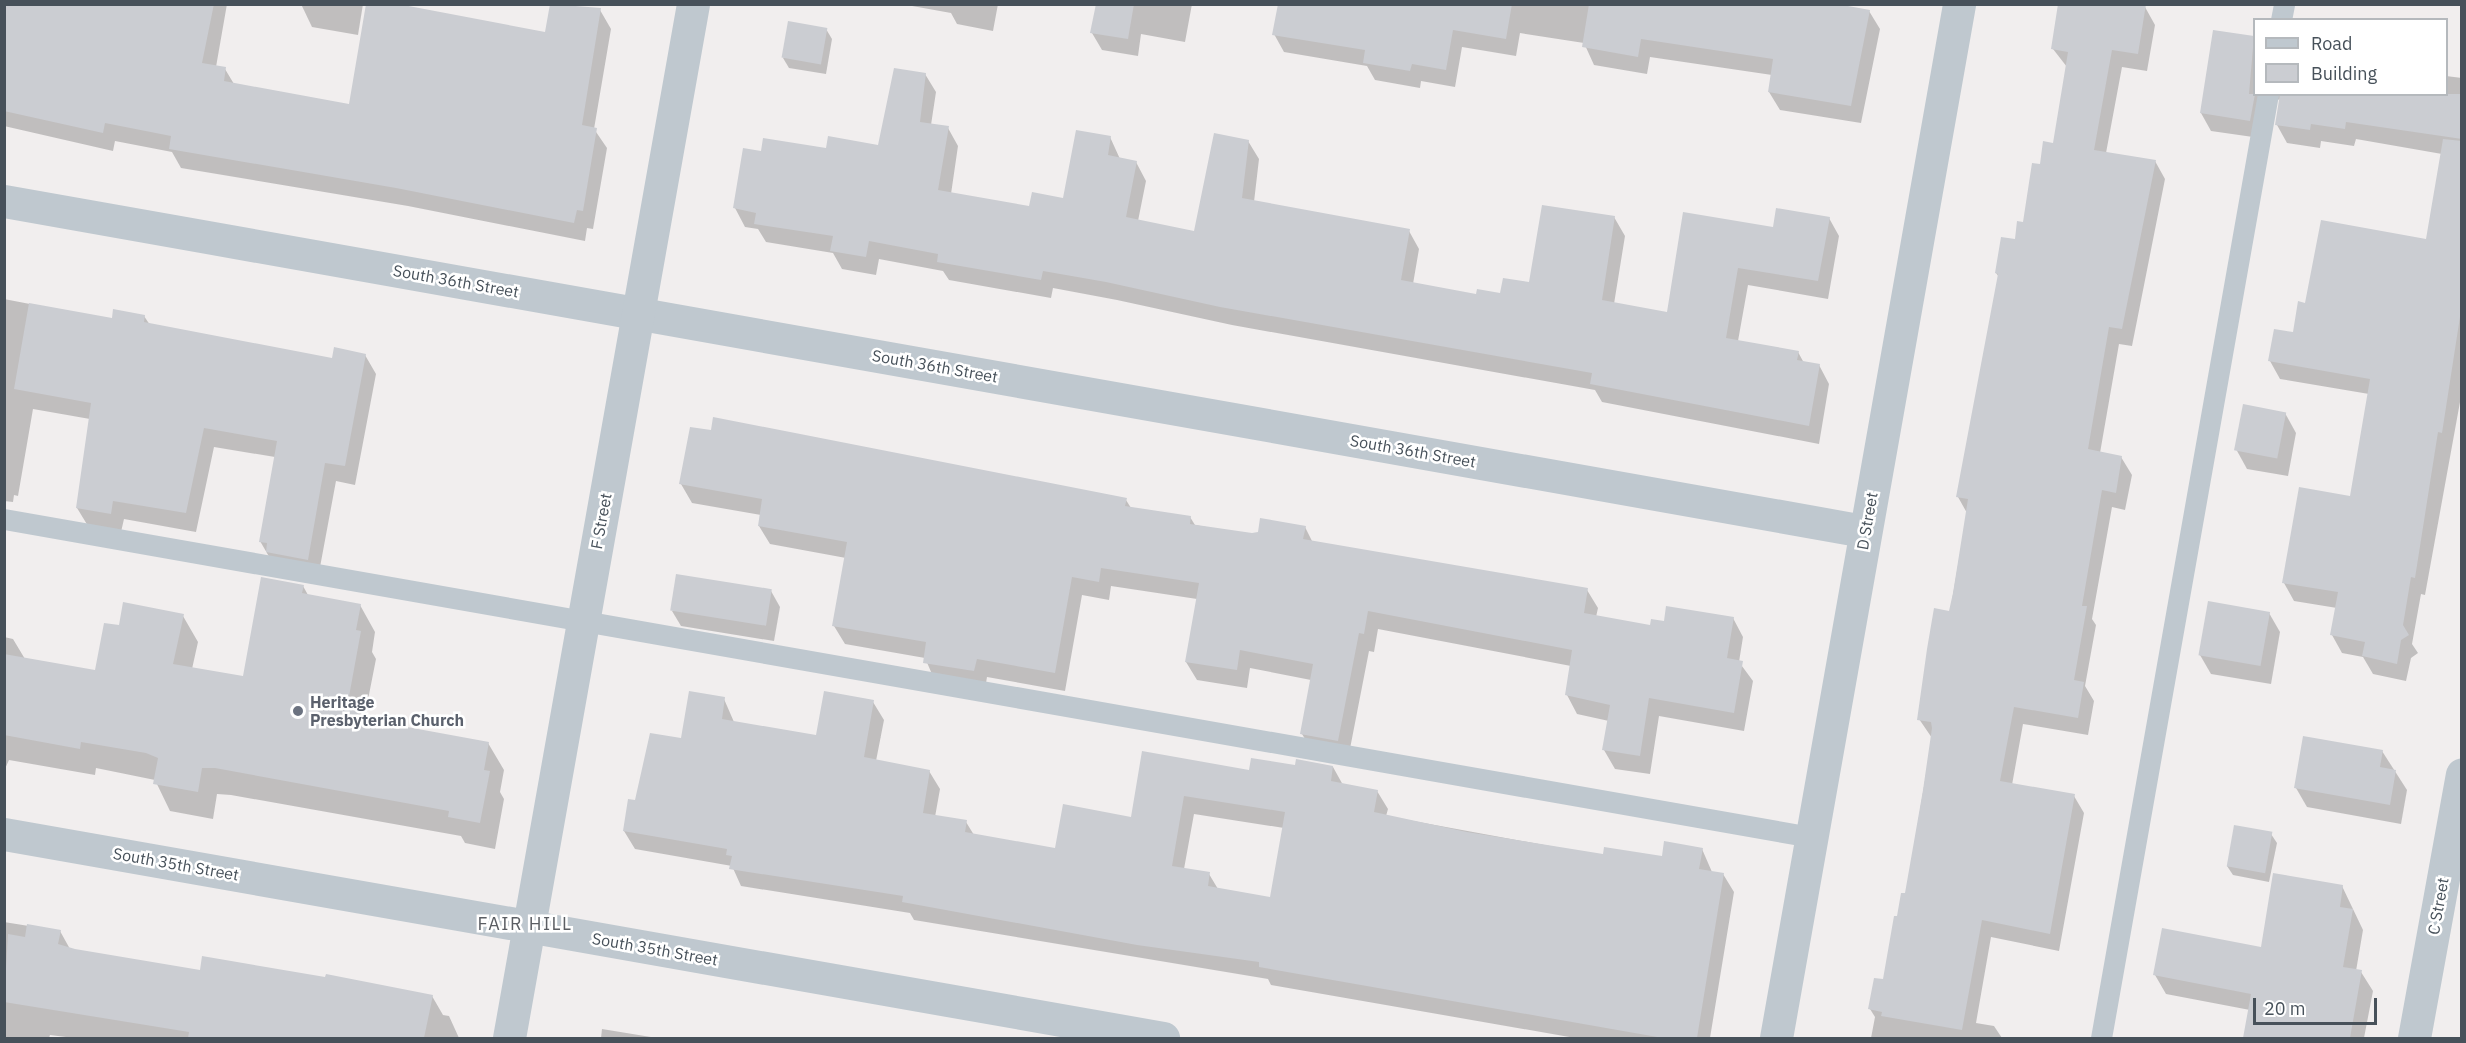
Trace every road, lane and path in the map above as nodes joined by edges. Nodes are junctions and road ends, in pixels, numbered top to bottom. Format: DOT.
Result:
graph roads {
  1 [pos="693,4"];
  2 [pos="1959,4"];
  3 [pos="2268,96"];
  4 [pos="4,201"];
  5 [pos="638,313"];
  6 [pos="4,519"];
  7 [pos="1865,531"];
  8 [pos="584,620"];
  9 [pos="2462,774"];
  10 [pos="4,834"];
  11 [pos="1811,837"];
  12 [pos="529,927"];
  13 [pos="509,1038"];
  14 [pos="1163,1038"];
  15 [pos="1776,1038"];
  16 [pos="2101,1038"];
  17 [pos="2414,1038"];
  1 -- 5 [label="street, F Street"];
  2 -- 7 [label="street, D Street"];
  3 -- 16 [label="lane"];
  4 -- 5 [label="street, South 36th Street"];
  5 -- 7 [label="street, South 36th Street"];
  5 -- 8 [label="street, F Street"];
  6 -- 8 [label="lane"];
  7 -- 11 [label="street, D Street"];
  8 -- 11 [label="lane"];
  8 -- 12 [label="street, F Street"];
  9 -- 17 [label="street, C Street"];
  10 -- 12 [label="street, South 35th Street"];
  11 -- 15 [label="street, D Street"];
  12 -- 13 [label="street, F Street"];
  12 -- 14 [label="street, South 35th Street"];
}
